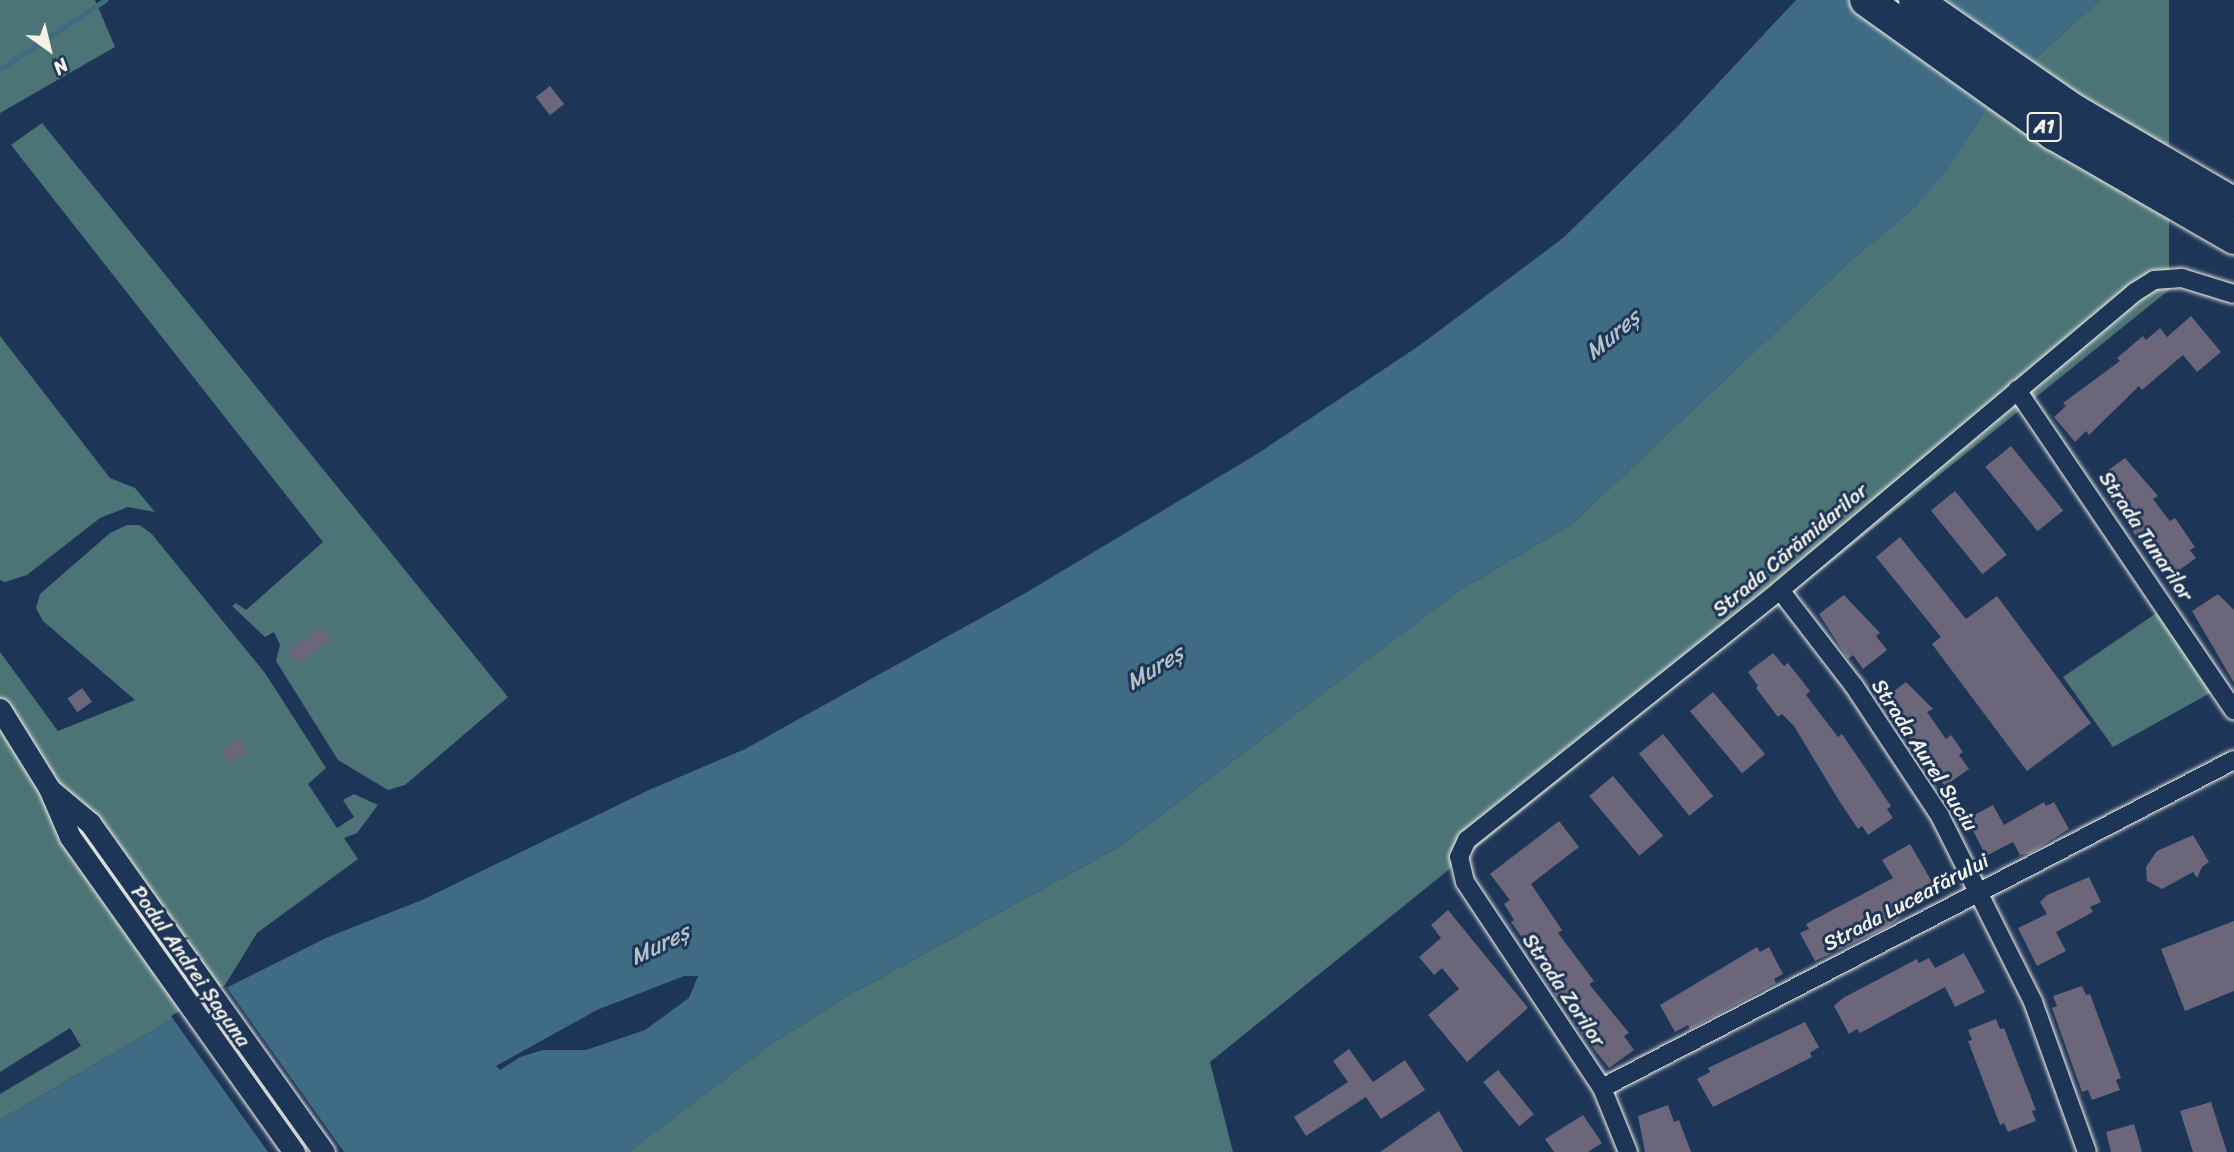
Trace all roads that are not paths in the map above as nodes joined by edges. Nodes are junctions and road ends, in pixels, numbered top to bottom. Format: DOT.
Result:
graph roads {
  1 [pos="1866,0"];
  2 [pos="1915,0"];
  3 [pos="2234,204"];
  4 [pos="2234,238"];
  5 [pos="2234,294"];
  6 [pos="2017,390"];
  7 [pos="1780,590"];
  8 [pos="0,709"];
  9 [pos="2234,710"];
  10 [pos="2234,760"];
  11 [pos="49,788"];
  12 [pos="1459,857"];
  13 [pos="1980,889"];
  14 [pos="1602,1088"];
  15 [pos="294,1152"];
  16 [pos="324,1152"];
  17 [pos="1628,1152"];
  18 [pos="2087,1152"];
  1 -- 4 [label="highway, A1"];
  2 -- 3 [label="highway, A1"];
  5 -- 6 [label="street, Strada Cărămidarilor"];
  6 -- 7 [label="street, Strada Cărămidarilor"];
  6 -- 9 [label="street, Strada Tunarilor"];
  7 -- 12 [label="street, Strada Cărămidarilor"];
  7 -- 13 [label="street, Strada Aurel Suciu"];
  8 -- 11 [label="street, Podul Andrei Șaguna"];
  10 -- 13 [label="street, Strada Luceafărului"];
  11 -- 15 [label="street, Podul Andrei Șaguna"];
  11 -- 16 [label="street, Podul Andrei Șaguna"];
  12 -- 14 [label="street, Strada Zorilor"];
  13 -- 14 [label="street, Strada Luceafărului"];
  13 -- 18 [label="street, Strada Aurel Suciu"];
  14 -- 17 [label="street, Strada Zorilor"];
}
